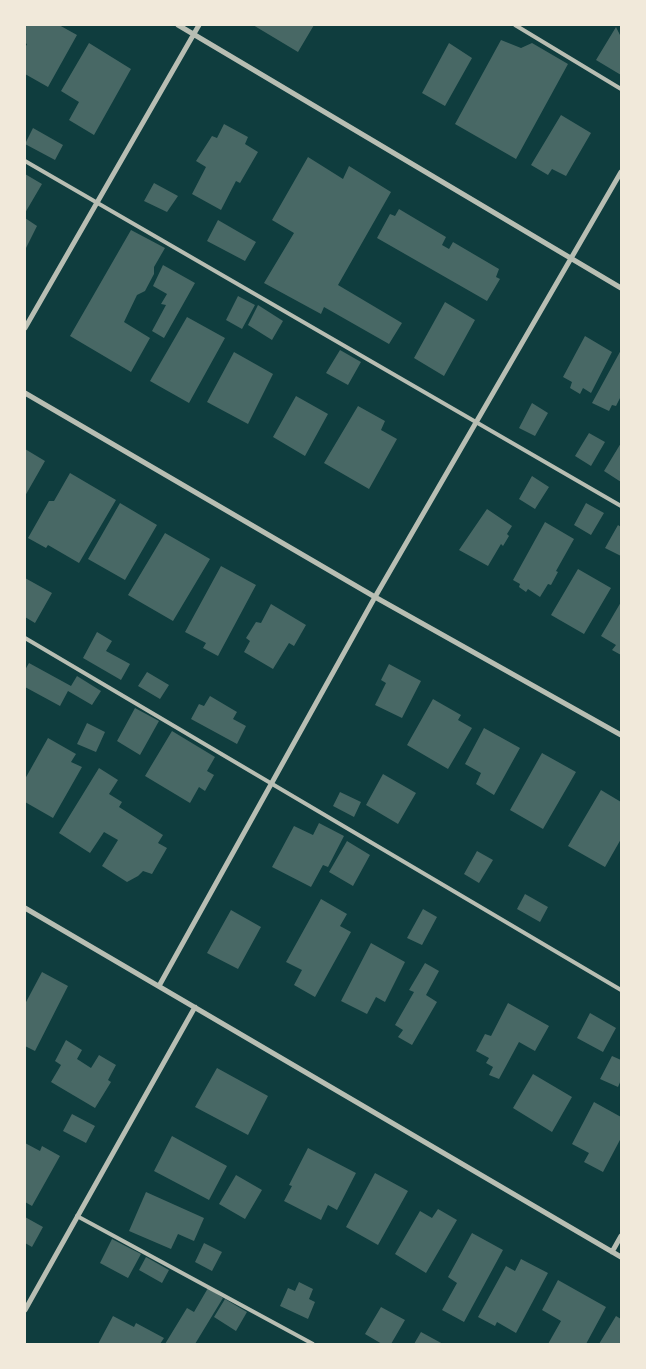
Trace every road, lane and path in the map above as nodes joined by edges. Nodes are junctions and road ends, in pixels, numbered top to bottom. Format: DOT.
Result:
graph roads {
  1 [pos="178,25"];
  2 [pos="199,25"];
  3 [pos="515,25"];
  4 [pos="194,34"];
  5 [pos="621,89"];
  6 [pos="25,161"];
  7 [pos="621,172"];
  8 [pos="97,202"];
  9 [pos="571,259"];
  10 [pos="621,288"];
  11 [pos="25,328"];
  12 [pos="25,393"];
  13 [pos="476,423"];
  14 [pos="621,506"];
  15 [pos="375,597"];
  16 [pos="25,638"];
  17 [pos="621,735"];
  18 [pos="272,784"];
  19 [pos="25,908"];
  20 [pos="159,986"];
  21 [pos="621,990"];
  22 [pos="195,1007"];
  23 [pos="77,1216"];
  24 [pos="621,1236"];
  25 [pos="612,1252"];
  26 [pos="621,1257"];
  27 [pos="25,1310"];
  28 [pos="313,1344"];
  1 -- 4 [label="street"];
  2 -- 4 [label="street"];
  3 -- 5 [label="lane"];
  4 -- 8 [label="street"];
  4 -- 9 [label="street"];
  6 -- 8 [label="lane"];
  7 -- 9 [label="street"];
  8 -- 11 [label="street"];
  8 -- 13 [label="lane"];
  9 -- 10 [label="street"];
  9 -- 13 [label="street"];
  12 -- 15 [label="street"];
  13 -- 14 [label="lane"];
  13 -- 15 [label="street"];
  15 -- 17 [label="street"];
  15 -- 18 [label="street"];
  16 -- 18 [label="lane"];
  18 -- 20 [label="street"];
  18 -- 21 [label="lane"];
  19 -- 20 [label="street"];
  20 -- 22 [label="street"];
  22 -- 23 [label="street"];
  22 -- 25 [label="street"];
  23 -- 27 [label="street"];
  23 -- 28 [label="lane"];
  24 -- 25 [label="street"];
  25 -- 26 [label="street"];
}
